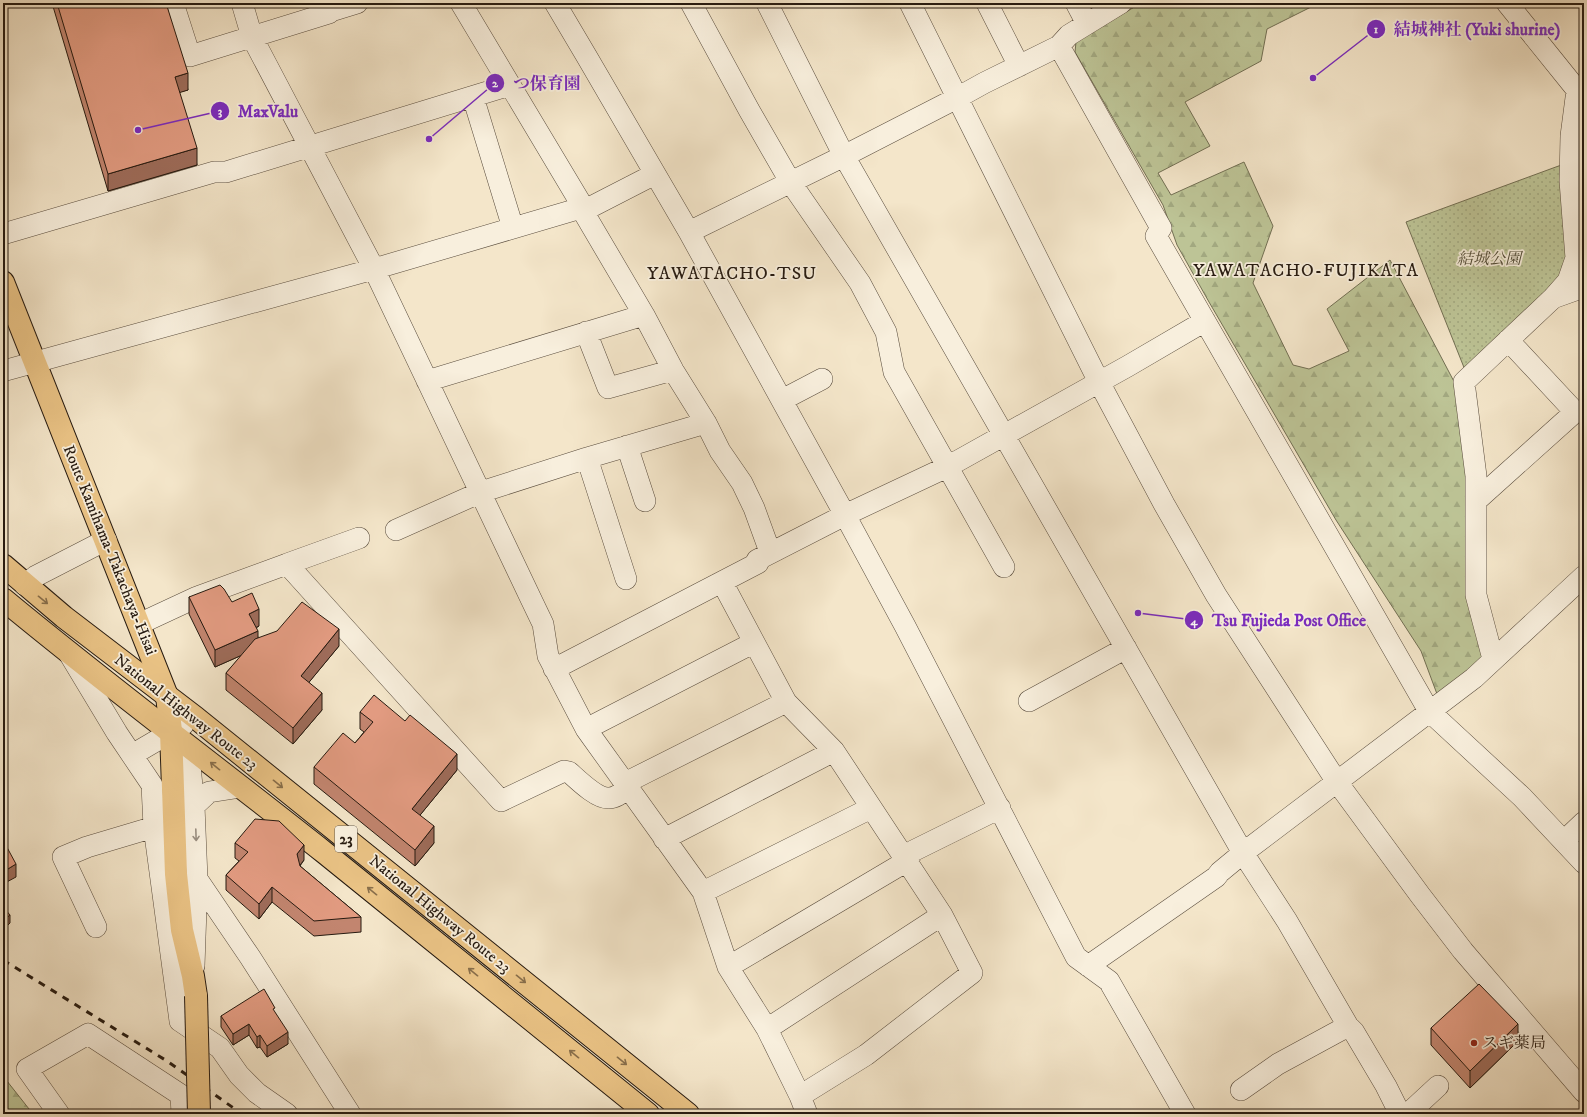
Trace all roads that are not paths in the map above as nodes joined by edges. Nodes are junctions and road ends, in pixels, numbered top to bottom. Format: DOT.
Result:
graph roads {
  1 [pos="173,3"];
  2 [pos="242,3"];
  3 [pos="357,3"];
  4 [pos="461,3"];
  5 [pos="554,3"];
  6 [pos="691,3"];
  7 [pos="767,3"];
  8 [pos="910,3"];
  9 [pos="987,3"];
  10 [pos="1076,3"];
  11 [pos="1121,3"];
  12 [pos="1507,3"];
  13 [pos="1087,24"];
  14 [pos="252,37"];
  15 [pos="1059,46"];
  16 [pos="1019,66"];
  17 [pos="510,85"];
  18 [pos="1582,91"];
  19 [pos="473,97"];
  20 [pos="958,98"];
  21 [pos="309,146"];
  22 [pos="844,156"];
  23 [pos="655,174"];
  24 [pos="791,183"];
  25 [pos="582,209"];
  26 [pos="513,228"];
  27 [pos="689,232"];
  28 [pos="3,234"];
  29 [pos="374,269"];
  30 [pos="3,282"];
  31 [pos="1584,287"];
  32 [pos="1553,298"];
  33 [pos="644,315"];
  34 [pos="1205,321"];
  35 [pos="586,332"];
  36 [pos="1508,340"];
  37 [pos="34,362"];
  38 [pos="673,370"];
  39 [pos="3,371"];
  40 [pos="822,379"];
  41 [pos="427,381"];
  42 [pos="1099,382"];
  43 [pos="782,400"];
  44 [pos="706,423"];
  45 [pos="1004,435"];
  46 [pos="627,446"];
  47 [pos="587,458"];
  48 [pos="947,467"];
  49 [pos="481,492"];
  50 [pos="1477,500"];
  51 [pos="645,501"];
  52 [pos="845,515"];
  53 [pos="396,530"];
  54 [pos="359,538"];
  55 [pos="106,540"];
  56 [pos="762,558"];
  57 [pos="287,564"];
  58 [pos="3,566"];
  59 [pos="1004,567"];
  60 [pos="1584,576"];
  61 [pos="626,579"];
  62 [pos="722,582"];
  63 [pos="25,585"];
  64 [pos="3,599"];
  65 [pos="139,624"];
  66 [pos="753,643"];
  67 [pos="1126,648"];
  68 [pos="68,653"];
  69 [pos="1493,660"];
  70 [pos="554,669"];
  71 [pos="167,696"];
  72 [pos="1029,701"];
  73 [pos="786,702"];
  74 [pos="1429,711"];
  75 [pos="196,718"];
  76 [pos="586,729"];
  77 [pos="171,731"];
  78 [pos="834,751"];
  79 [pos="132,755"];
  80 [pos="1336,782"];
  81 [pos="627,786"];
  82 [pos="241,787"];
  83 [pos="194,806"];
  84 [pos="871,808"];
  85 [pos="1000,808"];
  86 [pos="1584,822"];
  87 [pos="154,827"];
  88 [pos="664,839"];
  89 [pos="1564,841"];
  90 [pos="1243,853"];
  91 [pos="907,861"];
  92 [pos="1584,863"];
  93 [pos="197,879"];
  94 [pos="703,892"];
  95 [pos="942,915"];
  96 [pos="96,927"];
  97 [pos="728,966"];
  98 [pos="1088,966"];
  99 [pos="194,986"];
  100 [pos="1348,1026"];
  101 [pos="767,1029"];
  102 [pos="1438,1086"];
  103 [pos="1241,1090"];
  104 [pos="1584,1092"];
  105 [pos="804,1105"];
  106 [pos="59,1114"];
  107 [pos="182,1114"];
  108 [pos="200,1114"];
  109 [pos="287,1114"];
  110 [pos="350,1114"];
  111 [pos="648,1114"];
  112 [pos="688,1114"];
  113 [pos="1185,1114"];
  114 [pos="1400,1114"];
  115 [pos="1405,1114"];
  1 -- 14 [label="street"];
  2 -- 14 [label="street"];
  3 -- 14 [label="street"];
  4 -- 17 [label="street"];
  5 -- 23 [label="street"];
  6 -- 24 [label="street"];
  7 -- 22 [label="street"];
  8 -- 20 [label="street"];
  9 -- 16 [label="street"];
  10 -- 13 [label="street"];
  11 -- 13 [label="street"];
  12 -- 18 [label="street"];
  13 -- 15 [label="street"];
  14 -- 21 [label="street"];
  15 -- 16 [label="street"];
  15 -- 34 [label="street"];
  16 -- 20 [label="street"];
  17 -- 19 [label="street"];
  17 -- 25 [label="street"];
  18 -- 32 [label="street"];
  19 -- 21 [label="street"];
  19 -- 26 [label="street"];
  20 -- 22 [label="street"];
  20 -- 42 [label="street"];
  21 -- 28 [label="street"];
  21 -- 29 [label="street"];
  22 -- 24 [label="street"];
  22 -- 45 [label="street"];
  23 -- 25 [label="street"];
  23 -- 27 [label="street"];
  24 -- 27 [label="street"];
  24 -- 48 [label="street"];
  25 -- 26 [label="street"];
  25 -- 33 [label="street"];
  26 -- 29 [label="street"];
  27 -- 43 [label="street"];
  29 -- 37 [label="street"];
  29 -- 41 [label="street"];
  30 -- 37 [label="main road, Route Kamihama-Takachaya-Hisai"];
  31 -- 32 [label="street"];
  32 -- 36 [label="street"];
  33 -- 35 [label="street"];
  33 -- 38 [label="street"];
  34 -- 42 [label="street"];
  34 -- 74 [label="street"];
  35 -- 38 [label="street"];
  35 -- 41 [label="street"];
  36 -- 50 [label="street"];
  36 -- 50 [label="street"];
  37 -- 39 [label="street"];
  37 -- 55 [label="main road, Route Kamihama-Takachaya-Hisai"];
  38 -- 44 [label="street"];
  40 -- 43 [label="street"];
  41 -- 49 [label="street"];
  42 -- 45 [label="street"];
  42 -- 80 [label="street"];
  43 -- 52 [label="street"];
  44 -- 46 [label="street"];
  44 -- 56 [label="street"];
  45 -- 48 [label="street"];
  45 -- 67 [label="street"];
  46 -- 47 [label="street"];
  46 -- 51 [label="street"];
  47 -- 49 [label="street"];
  47 -- 61 [label="street"];
  48 -- 52 [label="street"];
  48 -- 59 [label="street"];
  49 -- 53 [label="street"];
  49 -- 70 [label="street"];
  50 -- 69 [label="street"];
  52 -- 56 [label="street"];
  52 -- 85 [label="street"];
  54 -- 57 [label="street"];
  55 -- 63 [label="street"];
  55 -- 65 [label="main road, Route Kamihama-Takachaya-Hisai"];
  56 -- 62 [label="street"];
  57 -- 65 [label="street"];
  57 -- 81 [label="street"];
  58 -- 63 [label="main road, National Highway Route 23 / 23"];
  60 -- 69 [label="street"];
  62 -- 66 [label="street"];
  62 -- 70 [label="street"];
  63 -- 71 [label="main road, National Highway Route 23 / 23, one-way"];
  64 -- 68 [label="main road, National Highway Route 23 / 23"];
  65 -- 71 [label="main road, Route Kamihama-Takachaya-Hisai"];
  66 -- 73 [label="street"];
  66 -- 76 [label="street"];
  67 -- 72 [label="street"];
  67 -- 90 [label="street"];
  68 -- 77 [label="main road, National Highway Route 23 / 23"];
  68 -- 79 [label="street"];
  69 -- 74 [label="street"];
  70 -- 76 [label="street"];
  71 -- 75 [label="main road, National Highway Route 23 / 23"];
  71 -- 77 [label="main road, Route Kamihama-Takachaya-Hisai"];
  73 -- 78 [label="street"];
  73 -- 81 [label="street"];
  74 -- 80 [label="street"];
  74 -- 89 [label="street"];
  75 -- 77 [label="street"];
  75 -- 112 [label="main road, National Highway Route 23 / 23, one-way"];
  76 -- 81 [label="street"];
  77 -- 79 [label="street"];
  82 -- 77 [label="main road, National Highway Route 23 / 23, one-way"];
  77 -- 83 [label="street"];
  77 -- 99 [label="main road, Route Kamihama-Takachaya-Hisai"];
  78 -- 84 [label="street"];
  78 -- 88 [label="street"];
  79 -- 87 [label="street"];
  80 -- 90 [label="street"];
  80 -- 104 [label="street"];
  81 -- 88 [label="street"];
  82 -- 83 [label="street"];
  111 -- 82 [label="main road, National Highway Route 23 / 23, one-way"];
  83 -- 93 [label="street, one-way"];
  84 -- 91 [label="street"];
  84 -- 94 [label="street"];
  85 -- 91 [label="street"];
  85 -- 98 [label="street"];
  86 -- 89 [label="street"];
  87 -- 96 [label="street"];
  87 -- 109 [label="street"];
  88 -- 94 [label="street"];
  89 -- 92 [label="street"];
  90 -- 98 [label="street"];
  90 -- 100 [label="street"];
  91 -- 95 [label="street"];
  91 -- 97 [label="street"];
  93 -- 99 [label="street"];
  93 -- 110 [label="street"];
  94 -- 97 [label="street"];
  95 -- 101 [label="street"];
  95 -- 105 [label="street"];
  97 -- 101 [label="street"];
  98 -- 113 [label="street"];
  99 -- 108 [label="main road, Route Kamihama-Takachaya-Hisai, bridge"];
  100 -- 103 [label="street"];
  100 -- 114 [label="street"];
  101 -- 105 [label="street"];
  102 -- 115 [label="street"];
  106 -- 107 [label="street"];
}
